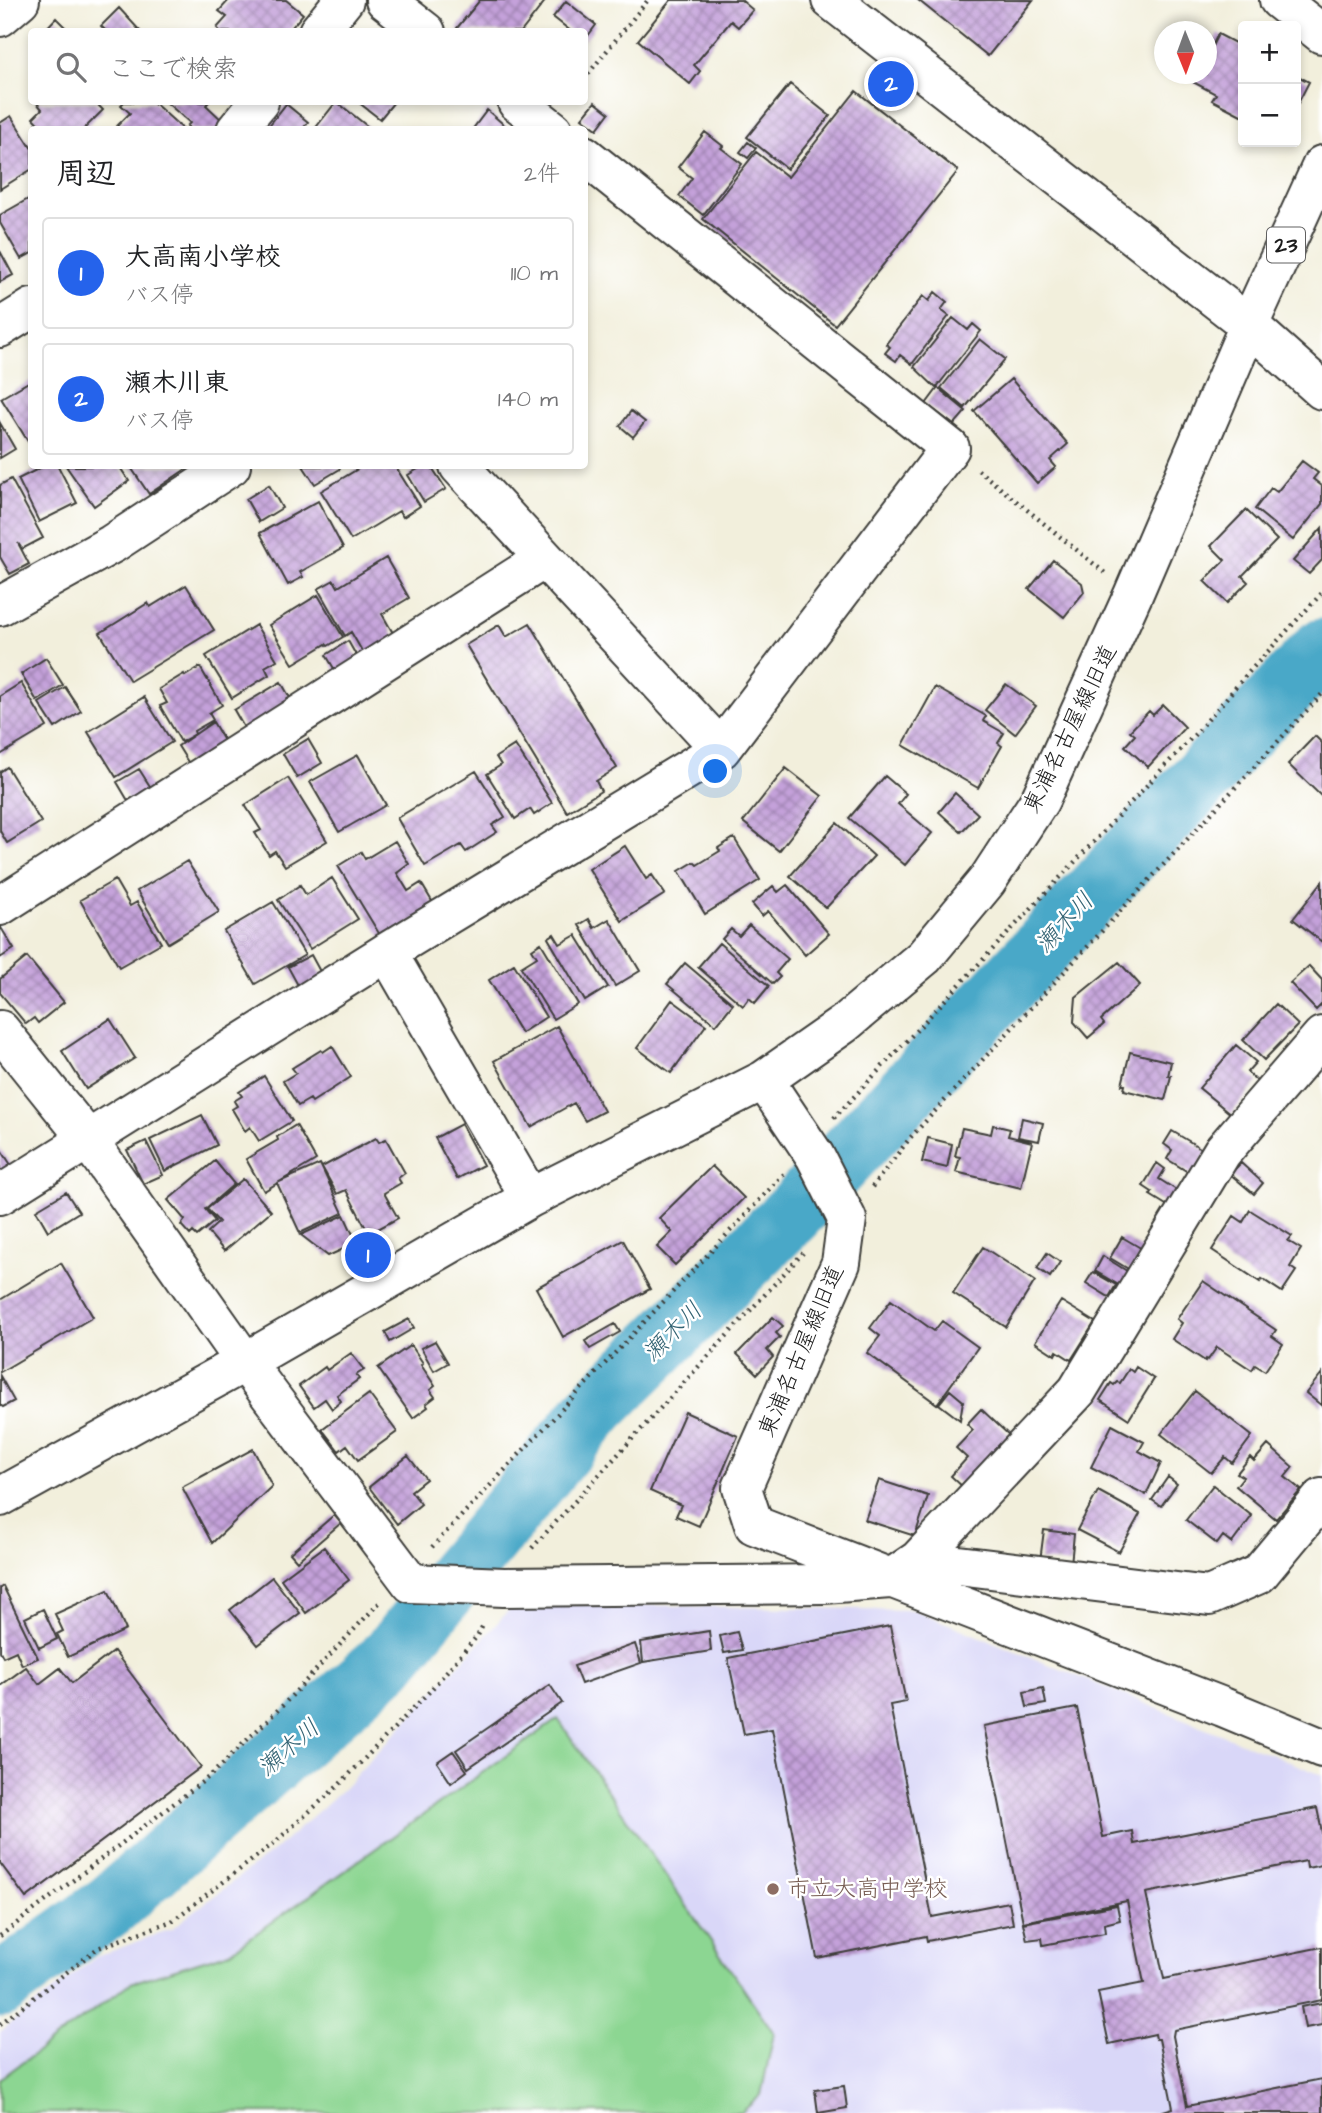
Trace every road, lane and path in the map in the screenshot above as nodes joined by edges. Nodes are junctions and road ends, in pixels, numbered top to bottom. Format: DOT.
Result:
graph roads {
  1 [pos="20,0"];
  2 [pos="344,0"];
  3 [pos="385,0"];
  4 [pos="648,0"];
  5 [pos="831,0"];
  6 [pos="1279,0"];
  7 [pos="0,17"];
  8 [pos="321,28"];
  9 [pos="421,28"];
  10 [pos="1322,34"];
  11 [pos="588,74"];
  12 [pos="257,105"];
  13 [pos="521,105"];
  14 [pos="239,126"];
  15 [pos="546,126"];
  16 [pos="588,158"];
  17 [pos="1322,165"];
  18 [pos="28,310"];
  19 [pos="1249,325"];
  20 [pos="0,328"];
  21 [pos="1322,390"];
  22 [pos="950,448"];
  23 [pos="226,469"];
  24 [pos="462,469"];
  25 [pos="544,559"];
  26 [pos="1322,593"];
  27 [pos="1133,595"];
  28 [pos="0,606"];
  29 [pos="1322,694"];
  30 [pos="721,749"];
  31 [pos="0,906"];
  32 [pos="387,952"];
  33 [pos="0,1030"];
  34 [pos="1322,1036"];
  35 [pos="764,1080"];
  36 [pos="89,1140"];
  37 [pos="812,1152"];
  38 [pos="0,1195"];
  39 [pos="530,1198"];
  40 [pos="845,1214"];
  41 [pos="244,1362"];
  42 [pos="0,1497"];
  43 [pos="1322,1499"];
  44 [pos="904,1569"];
  45 [pos="408,1579"];
  46 [pos="494,1587"];
  47 [pos="1322,1748"];
  48 [pos="0,1936"];
  49 [pos="0,2024"];
  1 -- 7 [label="street"];
  2 -- 8 [label="street"];
  3 -- 9 [label="street"];
  4 -- 11 [label="path"];
  5 -- 19 [label="street"];
  6 -- 10 [label="street"];
  12 -- 14 [label="street"];
  13 -- 15 [label="street"];
  16 -- 22 [label="street"];
  17 -- 19 [label="street, 23"];
  18 -- 20 [label="street"];
  19 -- 21 [label="street"];
  19 -- 27 [label="street, 東浦名古屋線旧道"];
  22 -- 27 [label="path"];
  22 -- 30 [label="street"];
  23 -- 28 [label="street"];
  24 -- 25 [label="street"];
  25 -- 30 [label="street"];
  25 -- 31 [label="street"];
  26 -- 37 [label="path"];
  27 -- 35 [label="street, 東浦名古屋線旧道"];
  29 -- 40 [label="path"];
  30 -- 32 [label="street"];
  32 -- 36 [label="street"];
  32 -- 39 [label="street"];
  33 -- 36 [label="street"];
  34 -- 44 [label="street"];
  35 -- 37 [label="street"];
  35 -- 39 [label="street, 東浦名古屋線旧道"];
  36 -- 38 [label="street"];
  36 -- 41 [label="street"];
  37 -- 40 [label="street"];
  37 -- 45 [label="path"];
  39 -- 41 [label="street, 東浦名古屋線旧道"];
  40 -- 44 [label="street, 東浦名古屋線旧道"];
  40 -- 46 [label="path"];
  41 -- 42 [label="street, 東浦名古屋線旧道"];
  41 -- 45 [label="street"];
  43 -- 44 [label="street"];
  44 -- 46 [label="street"];
  44 -- 47 [label="street, 東浦名古屋線旧道"];
  45 -- 46 [label="street"];
  45 -- 48 [label="path"];
  46 -- 49 [label="path"];
}
